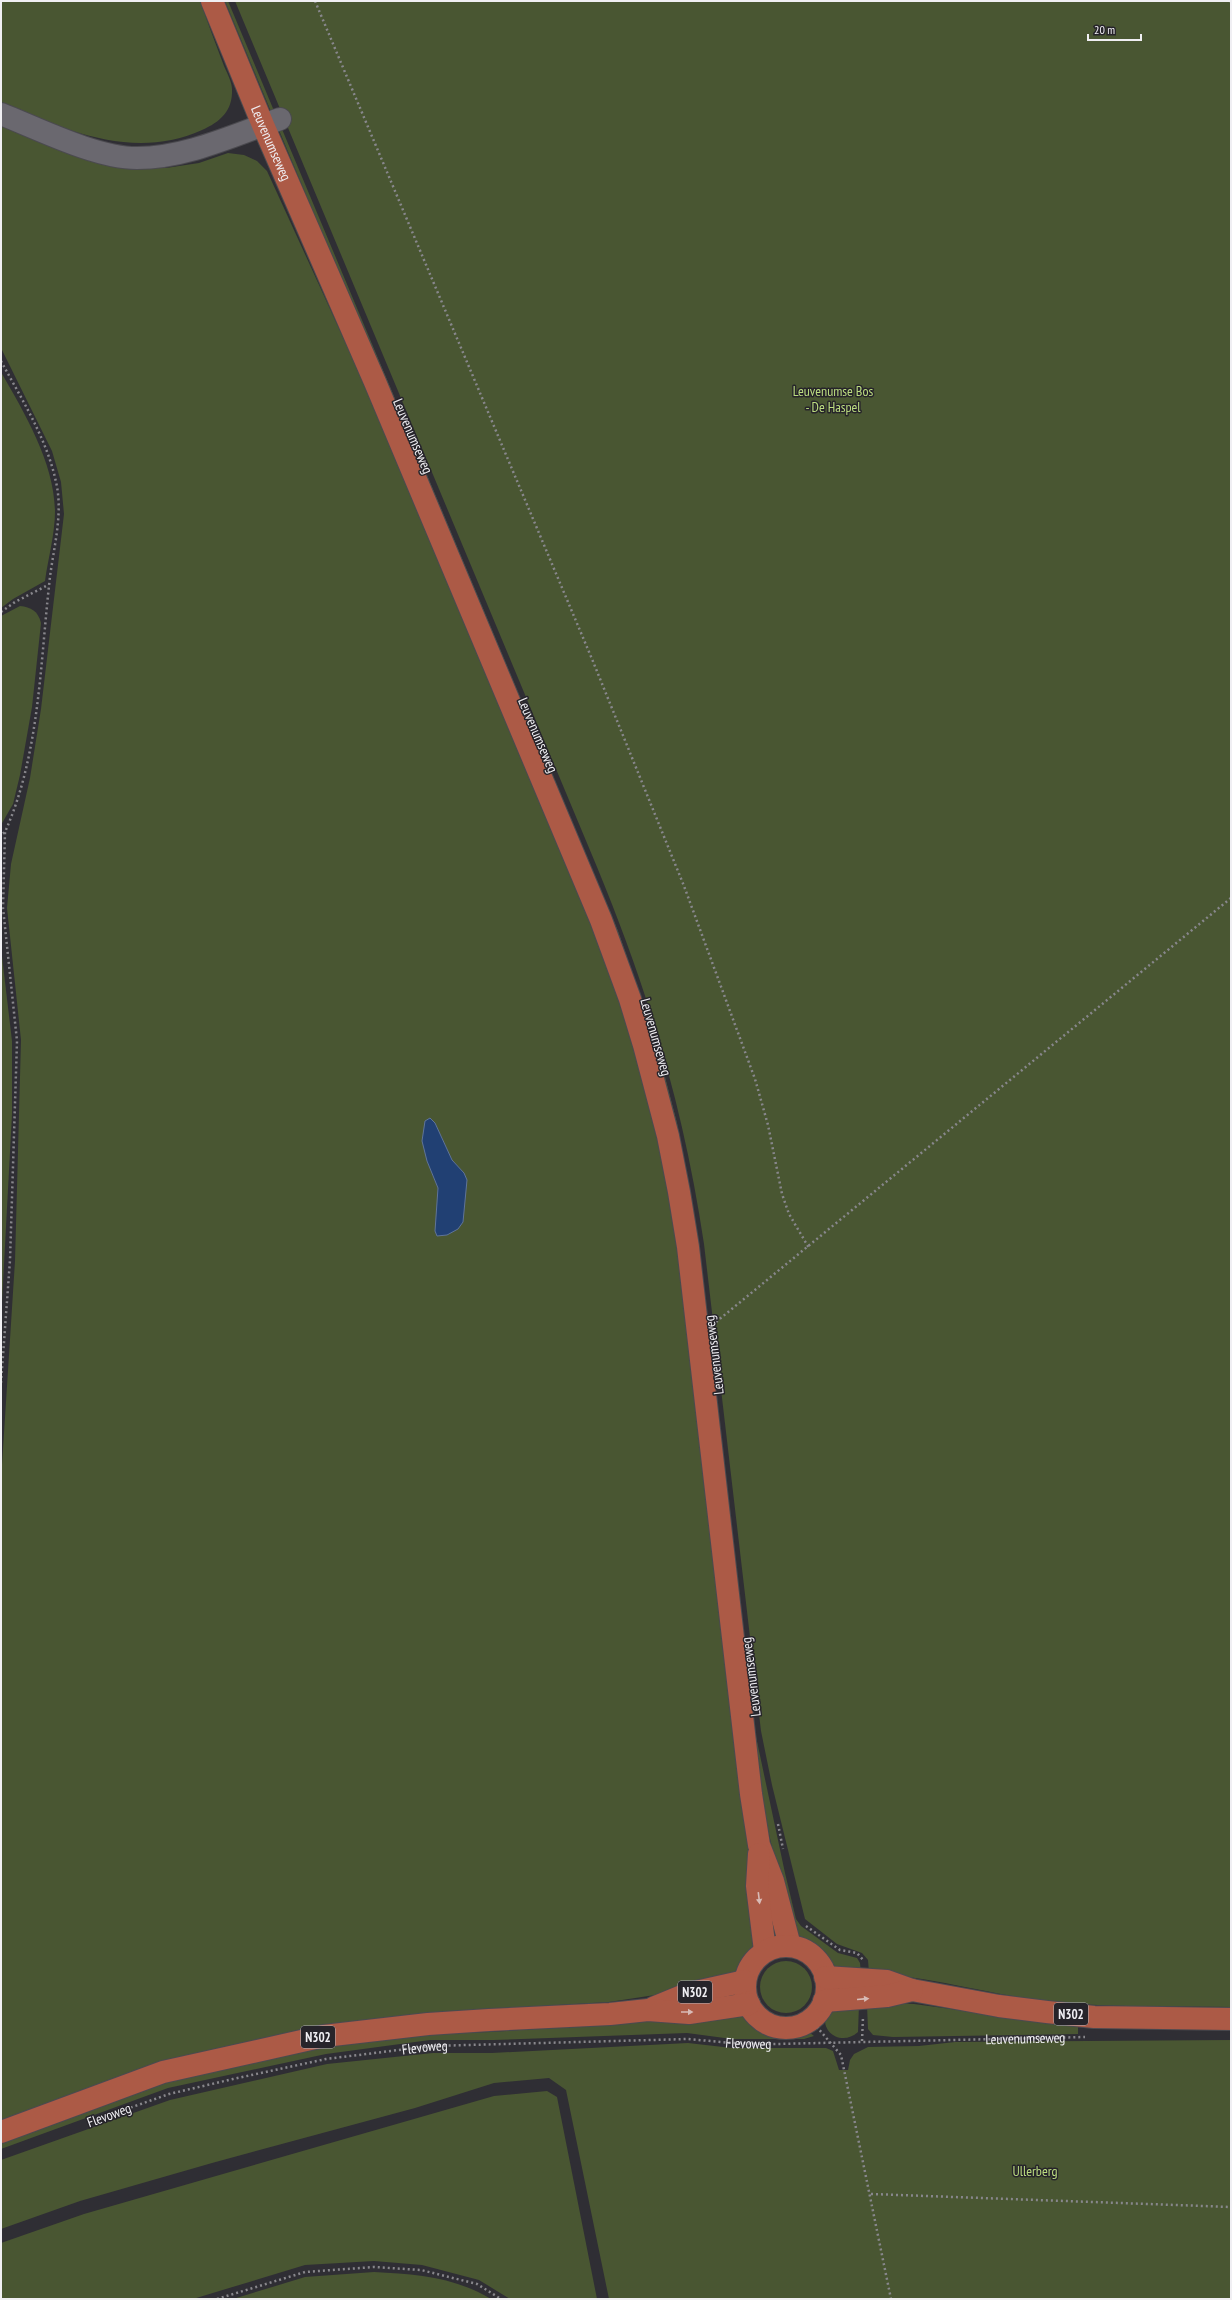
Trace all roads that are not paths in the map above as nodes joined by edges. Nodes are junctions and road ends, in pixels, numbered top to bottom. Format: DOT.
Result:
graph roads {
  1 [pos="212,1"];
  2 [pos="1,114"];
  3 [pos="272,122"];
  4 [pos="759,1845"];
  5 [pos="790,1946"];
  6 [pos="766,1951"];
  7 [pos="825,1977"];
  8 [pos="745,1981"];
  9 [pos="864,1989"];
  10 [pos="824,2001"];
  11 [pos="748,2004"];
  12 [pos="648,2010"];
  13 [pos="1231,2019"];
  14 [pos="1,2132"];
  1 -- 3 [label="main road, Leuvenumseweg"];
  2 -- 3 [label="street"];
  3 -- 4 [label="main road, Leuvenumseweg"];
  4 -- 5 [label="main road, Leuvenumseweg"];
  4 -- 6 [label="main road, Leuvenumseweg, one-way"];
  5 -- 6 [label="main road"];
  5 -- 7 [label="main road"];
  6 -- 8 [label="main road"];
  7 -- 9 [label="main road, Leuvenumseweg / N302"];
  7 -- 10 [label="main road"];
  8 -- 11 [label="main road"];
  8 -- 12 [label="main road, Flevoweg / N302"];
  10 -- 9 [label="main road, Leuvenumseweg / N302, one-way"];
  9 -- 13 [label="main road, Leuvenumseweg / N302"];
  10 -- 11 [label="main road"];
  12 -- 11 [label="main road, Flevoweg / N302, one-way"];
  12 -- 14 [label="main road, Flevoweg / N302"];
}
